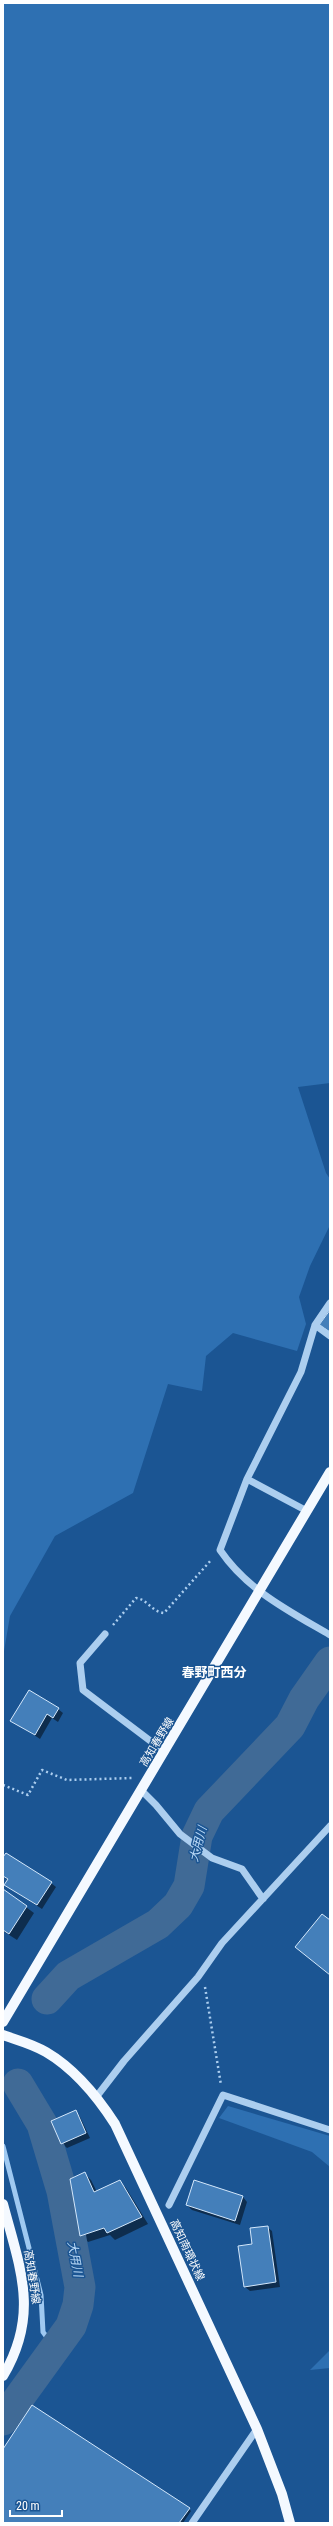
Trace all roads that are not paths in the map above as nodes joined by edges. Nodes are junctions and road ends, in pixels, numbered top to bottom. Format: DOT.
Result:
graph roads {
  1 [pos="330,1303"];
  2 [pos="315,1325"];
  3 [pos="330,1336"];
  4 [pos="330,1472"];
  5 [pos="247,1480"];
  6 [pos="307,1511"];
  7 [pos="259,1592"];
  8 [pos="105,1634"];
  9 [pos="330,1635"];
  10 [pos="165,1752"];
  11 [pos="142,1791"];
  12 [pos="330,1826"];
  13 [pos="263,1899"];
  14 [pos="3,2022"];
  15 [pos="3,2034"];
  16 [pos="97,2096"];
  17 [pos="330,2130"];
  18 [pos="3,2204"];
  19 [pos="169,2204"];
  20 [pos="3,2376"];
  21 [pos="257,2429"];
  22 [pos="192,2523"];
  23 [pos="290,2523"];
  1 -- 2 [label="street"];
  2 -- 3 [label="street"];
  2 -- 5 [label="street"];
  4 -- 6 [label="main road, 高知春野線"];
  5 -- 6 [label="street"];
  5 -- 7 [label="street"];
  6 -- 7 [label="main road, 高知春野線"];
  7 -- 9 [label="street"];
  7 -- 10 [label="main road, 高知春野線"];
  8 -- 10 [label="street"];
  10 -- 11 [label="main road, 高知春野線"];
  11 -- 13 [label="street"];
  11 -- 14 [label="main road, 高知春野線"];
  12 -- 13 [label="street"];
  13 -- 16 [label="street"];
  15 -- 16 [label="main road, 高知南環状線"];
  16 -- 21 [label="main road, 高知南環状線"];
  17 -- 19 [label="street"];
  18 -- 20 [label="main road, 高知春野線"];
  21 -- 22 [label="street"];
  21 -- 23 [label="main road, 高知南環状線"];
}
